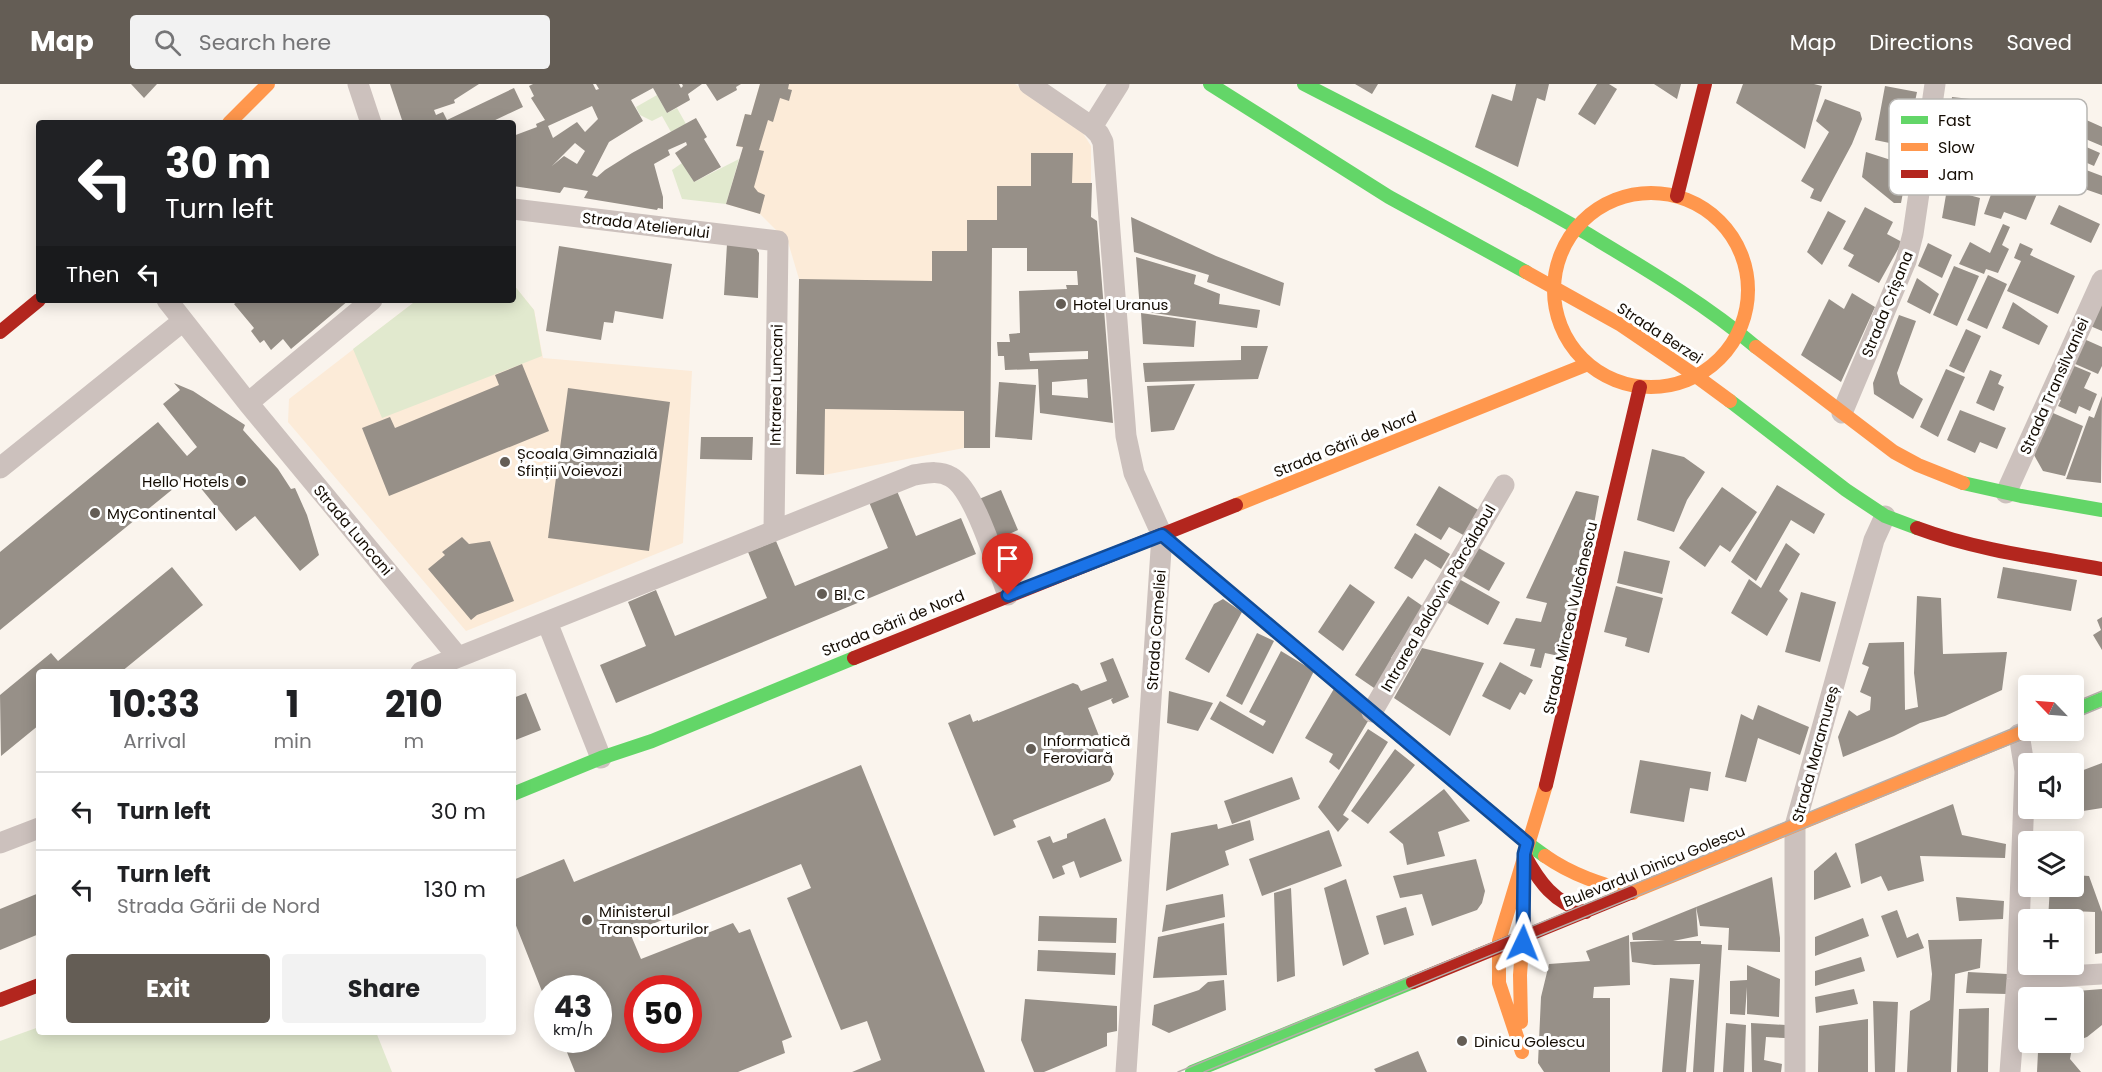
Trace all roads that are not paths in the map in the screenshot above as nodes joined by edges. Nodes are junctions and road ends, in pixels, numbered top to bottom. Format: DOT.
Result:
graph roads {
  1 [pos="268,84"];
  2 [pos="358,84"];
  3 [pos="1029,84"];
  4 [pos="1119,84"];
  5 [pos="1210,84"];
  6 [pos="1304,84"];
  7 [pos="1705,84"];
  8 [pos="1935,84"];
  9 [pos="1933,99"];
  10 [pos="233,120"];
  11 [pos="370,120"];
  12 [pos="1092,127"];
  13 [pos="1919,195"];
  14 [pos="1677,196"];
  15 [pos="516,209"];
  16 [pos="1576,227"];
  17 [pos="778,241"];
  18 [pos="2102,280"];
  19 [pos="1554,288"];
  20 [pos="36,302"];
  21 [pos="168,303"];
  22 [pos="368,303"];
  23 [pos="183,321"];
  24 [pos="0,332"];
  25 [pos="1738,333"];
  26 [pos="1588,364"];
  27 [pos="1696,376"];
  28 [pos="1640,387"];
  29 [pos="248,403"];
  30 [pos="1842,413"];
  31 [pos="0,468"];
  32 [pos="1504,485"];
  33 [pos="2006,493"];
  34 [pos="2102,510"];
  35 [pos="1886,516"];
  36 [pos="774,530"];
  37 [pos="1162,535"];
  38 [pos="2102,569"];
  39 [pos="1008,595"];
  40 [pos="547,622"];
  41 [pos="458,657"];
  42 [pos="428,669"];
  43 [pos="2102,699"];
  44 [pos="2084,706"];
  45 [pos="1372,712"];
  46 [pos="2018,734"];
  47 [pos="2024,741"];
  48 [pos="601,758"];
  49 [pos="516,793"];
  50 [pos="1795,826"];
  51 [pos="36,829"];
  52 [pos="0,843"];
  53 [pos="1525,848"];
  54 [pos="1633,893"];
  55 [pos="1586,912"];
  56 [pos="1523,937"];
  57 [pos="1498,947"];
  58 [pos="2102,974"];
  59 [pos="2017,979"];
  60 [pos="36,986"];
  61 [pos="0,1000"];
  62 [pos="1126,1072"];
  63 [pos="1192,1072"];
  64 [pos="1795,1072"];
  65 [pos="2010,1072"];
  1 -- 10 [label="main road"];
  2 -- 11 [label="street"];
  3 -- 12 [label="street"];
  4 -- 12 [label="street"];
  5 -- 19 [label="main road, Strada Berzei"];
  6 -- 16 [label="main road"];
  7 -- 14 [label="main road"];
  8 -- 9 [label="street, Strada Crișana"];
  12 -- 37 [label="street, Strada Cameliei"];
  13 -- 30 [label="street, Strada Crișana"];
  14 -- 16 [label="main road"];
  14 -- 25 [label="main road"];
  15 -- 17 [label="street, Strada Atelierului"];
  16 -- 19 [label="main road"];
  16 -- 25 [label="main road"];
  17 -- 36 [label="street, Intrarea Luncani"];
  18 -- 33 [label="street, Strada Transilvaniei"];
  19 -- 26 [label="main road"];
  19 -- 27 [label="main road, Strada Berzei"];
  20 -- 24 [label="main road"];
  21 -- 23 [label="street, Strada Luncani"];
  22 -- 29 [label="street"];
  23 -- 29 [label="street, Strada Luncani"];
  23 -- 31 [label="street"];
  25 -- 27 [label="main road"];
  25 -- 30 [label="main road"];
  26 -- 28 [label="main road"];
  26 -- 37 [label="main road, Strada Gării de Nord"];
  27 -- 28 [label="main road"];
  27 -- 35 [label="main road, Strada Berzei"];
  28 -- 53 [label="main road, Strada Mircea Vulcănescu"];
  29 -- 41 [label="street, Strada Luncani"];
  30 -- 33 [label="main road"];
  32 -- 45 [label="street, Intrarea Baldovin Pârcălabul"];
  33 -- 34 [label="main road"];
  35 -- 38 [label="main road, Strada Berzei"];
  35 -- 50 [label="street, Strada Maramureș"];
  36 -- 39 [label="street"];
  36 -- 40 [label="street"];
  37 -- 39 [label="main road, Strada Gării de Nord"];
  37 -- 45 [label="main road"];
  37 -- 62 [label="street, Strada Cameliei"];
  39 -- 48 [label="main road, Strada Gării de Nord"];
  40 -- 41 [label="street"];
  40 -- 48 [label="street"];
  41 -- 42 [label="street"];
  43 -- 44 [label="main road"];
  45 -- 53 [label="main road"];
  46 -- 50 [label="main road, Bulevardul Dinicu Golescu"];
  47 -- 59 [label="street"];
  48 -- 49 [label="main road, Strada Gării de Nord"];
  50 -- 54 [label="main road, Bulevardul Dinicu Golescu"];
  50 -- 64 [label="street, Strada Maramureș"];
  51 -- 52 [label="street"];
  53 -- 54 [label="main road"];
  53 -- 55 [label="main road"];
  53 -- 56 [label="main road, Strada Mircea Vulcănescu"];
  53 -- 57 [label="main road, Strada Mircea Vulcănescu"];
  54 -- 55 [label="main road, Bulevardul Dinicu Golescu"];
  55 -- 56 [label="main road, Bulevardul Dinicu Golescu"];
  56 -- 57 [label="main road, Bulevardul Dinicu Golescu"];
  56 -- 57 [label="main road, Strada Mircea Vulcănescu"];
  57 -- 63 [label="main road, Bulevardul Dinicu Golescu"];
  58 -- 59 [label="street"];
  59 -- 65 [label="street"];
  60 -- 61 [label="main road"];
}
